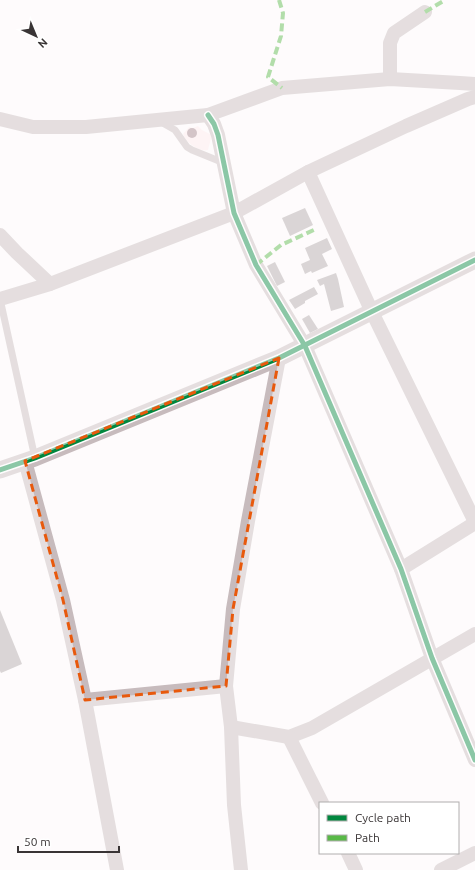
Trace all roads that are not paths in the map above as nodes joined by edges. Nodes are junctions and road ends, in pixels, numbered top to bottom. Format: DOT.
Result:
graph roads {
  1 [pos="425,12"];
  2 [pos="390,79"];
  3 [pos="475,84"];
  4 [pos="475,97"];
  5 [pos="208,115"];
  6 [pos="0,119"];
  7 [pos="158,120"];
  8 [pos="224,163"];
  9 [pos="308,172"];
  10 [pos="234,212"];
  11 [pos="0,235"];
  12 [pos="475,260"];
  13 [pos="50,284"];
  14 [pos="0,299"];
  15 [pos="372,312"];
  16 [pos="305,346"];
  17 [pos="279,358"];
  18 [pos="30,460"];
  19 [pos="0,470"];
  20 [pos="475,522"];
  21 [pos="401,569"];
  22 [pos="475,634"];
  23 [pos="432,658"];
  24 [pos="226,686"];
  25 [pos="85,700"];
  26 [pos="231,727"];
  27 [pos="289,737"];
  28 [pos="475,760"];
  29 [pos="322,802"];
  30 [pos="475,853"];
  31 [pos="348,854"];
  32 [pos="117,870"];
  33 [pos="241,870"];
  34 [pos="356,870"];
  35 [pos="441,870"];
  1 -- 2 [label="street"];
  2 -- 3 [label="street"];
  2 -- 5 [label="street"];
  4 -- 9 [label="street"];
  5 -- 7 [label="street"];
  5 -- 8 [label="street"];
  6 -- 7 [label="street"];
  7 -- 8 [label="lane"];
  8 -- 10 [label="street"];
  9 -- 10 [label="street"];
  9 -- 15 [label="street"];
  10 -- 13 [label="street"];
  10 -- 16 [label="street"];
  11 -- 13 [label="street"];
  12 -- 15 [label="street"];
  13 -- 14 [label="street"];
  14 -- 18 [label="lane"];
  15 -- 16 [label="street"];
  15 -- 20 [label="street"];
  16 -- 17 [label="street"];
  16 -- 21 [label="street"];
  17 -- 18 [label="street"];
  17 -- 24 [label="street"];
  18 -- 19 [label="street"];
  18 -- 25 [label="street"];
  20 -- 21 [label="street"];
  21 -- 23 [label="street"];
  22 -- 23 [label="street"];
  23 -- 27 [label="street"];
  23 -- 28 [label="street"];
  24 -- 25 [label="street"];
  24 -- 26 [label="street"];
  25 -- 32 [label="street"];
  26 -- 27 [label="street"];
  26 -- 33 [label="street"];
  27 -- 29 [label="street"];
  30 -- 35 [label="street"];
  31 -- 34 [label="street"];
}
